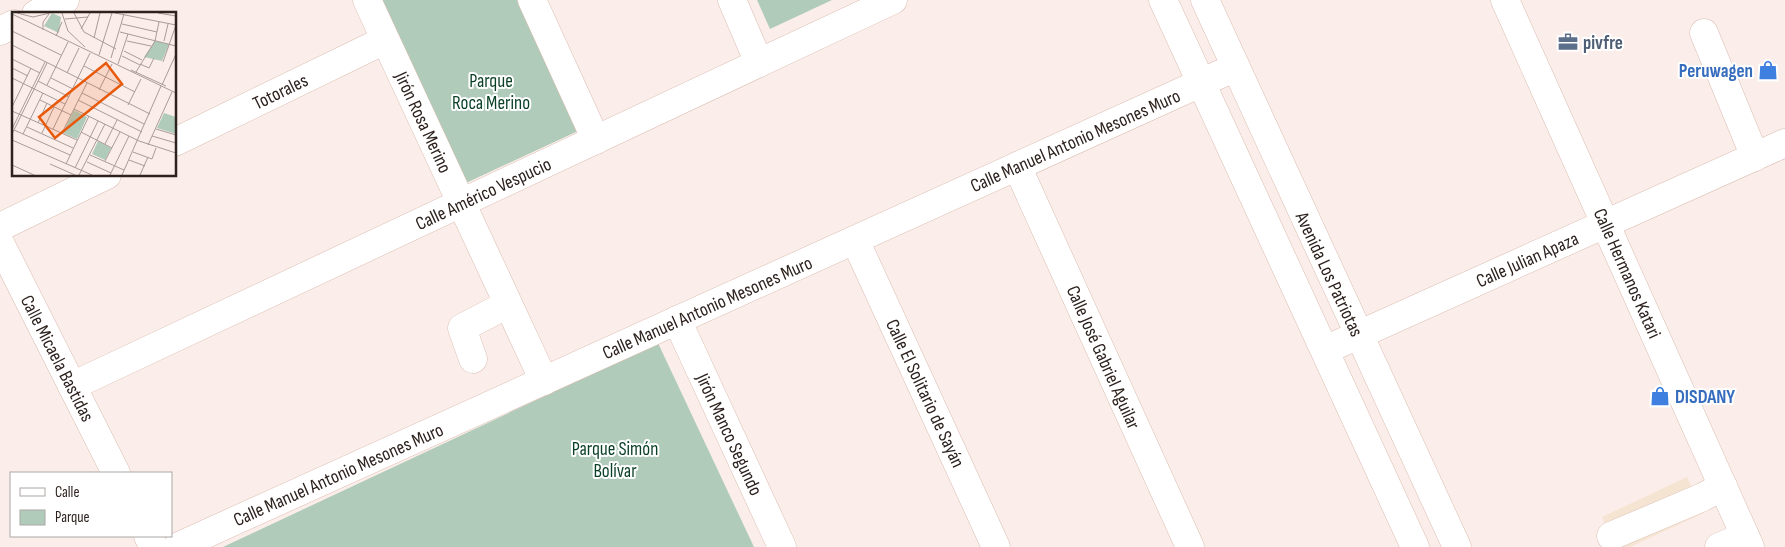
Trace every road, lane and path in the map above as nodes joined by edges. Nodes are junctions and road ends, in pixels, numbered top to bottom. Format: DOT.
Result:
graph roads {
  1 [pos="65,0"];
  2 [pos="367,0"];
  3 [pos="532,0"];
  4 [pos="732,0"];
  5 [pos="893,0"];
  6 [pos="1163,0"];
  7 [pos="1205,0"];
  8 [pos="1505,0"];
  9 [pos="40,12"];
  10 [pos="12,25"];
  11 [pos="0,31"];
  12 [pos="1704,33"];
  13 [pos="385,40"];
  14 [pos="759,63"];
  15 [pos="1236,67"];
  16 [pos="1201,83"];
  17 [pos="596,140"];
  18 [pos="176,142"];
  19 [pos="1785,143"];
  20 [pos="1755,157"];
  21 [pos="1017,166"];
  22 [pos="105,176"];
  23 [pos="461,203"];
  24 [pos="1605,224"];
  25 [pos="0,227"];
  26 [pos="855,240"];
  27 [pos="0,244"];
  28 [pos="508,304"];
  29 [pos="678,320"];
  30 [pos="1358,335"];
  31 [pos="1324,350"];
  32 [pos="474,358"];
  33 [pos="544,381"];
  34 [pos="72,386"];
  35 [pos="115,472"];
  36 [pos="1723,486"];
  37 [pos="1611,536"];
  38 [pos="1748,541"];
  39 [pos="177,547"];
  40 [pos="782,547"];
  41 [pos="996,547"];
  42 [pos="1190,547"];
  43 [pos="1415,547"];
  44 [pos="1457,547"];
  45 [pos="1719,547"];
  1 -- 9 [label="street"];
  2 -- 13 [label="street, Jirón Rosa Merino"];
  3 -- 17 [label="street"];
  4 -- 14 [label="street"];
  5 -- 14 [label="street, Calle Américo Vespucio"];
  6 -- 16 [label="street, Avenida Los Patriotas"];
  7 -- 15 [label="street, Avenida Los Patriotas"];
  8 -- 24 [label="street, Calle Hermanos Katari"];
  10 -- 11 [label="street"];
  12 -- 20 [label="street"];
  13 -- 18 [label="street, Totorales"];
  13 -- 23 [label="street, Jirón Rosa Merino"];
  14 -- 17 [label="street, Calle Américo Vespucio"];
  15 -- 16 [label="street, Calle Manuel Antonio Mesones Muro"];
  15 -- 30 [label="street, Avenida Los Patriotas"];
  16 -- 21 [label="street, Calle Manuel Antonio Mesones Muro"];
  16 -- 31 [label="street, Avenida Los Patriotas"];
  17 -- 23 [label="street, Calle Américo Vespucio"];
  19 -- 20 [label="street, Calle Julian Apaza"];
  20 -- 24 [label="street, Calle Julian Apaza"];
  21 -- 26 [label="street, Calle Manuel Antonio Mesones Muro"];
  21 -- 42 [label="street, Calle José Gabriel Aguilar"];
  22 -- 25 [label="street"];
  23 -- 28 [label="street, Jirón Rosa Merino"];
  23 -- 34 [label="street, Calle Américo Vespucio"];
  24 -- 30 [label="street, Calle Julian Apaza"];
  24 -- 36 [label="street, Calle Hermanos Katari"];
  26 -- 29 [label="street, Calle Manuel Antonio Mesones Muro"];
  26 -- 41 [label="street, Calle El Solitario de Sayán"];
  27 -- 34 [label="street, Calle Micaela Bastidas"];
  28 -- 32 [label="street"];
  28 -- 33 [label="street, Jirón Rosa Merino"];
  29 -- 33 [label="street, Calle Manuel Antonio Mesones Muro"];
  29 -- 40 [label="street, Jirón Manco Segundo"];
  30 -- 31 [label="street, Calle Julian Apaza"];
  30 -- 44 [label="street, Avenida Los Patriotas"];
  31 -- 43 [label="street, Avenida Los Patriotas"];
  33 -- 39 [label="street, Calle Manuel Antonio Mesones Muro"];
  34 -- 35 [label="street, Calle Micaela Bastidas"];
  36 -- 37 [label="street"];
  36 -- 38 [label="street, Calle Hermanos Katari"];
  38 -- 45 [label="street"];
}
